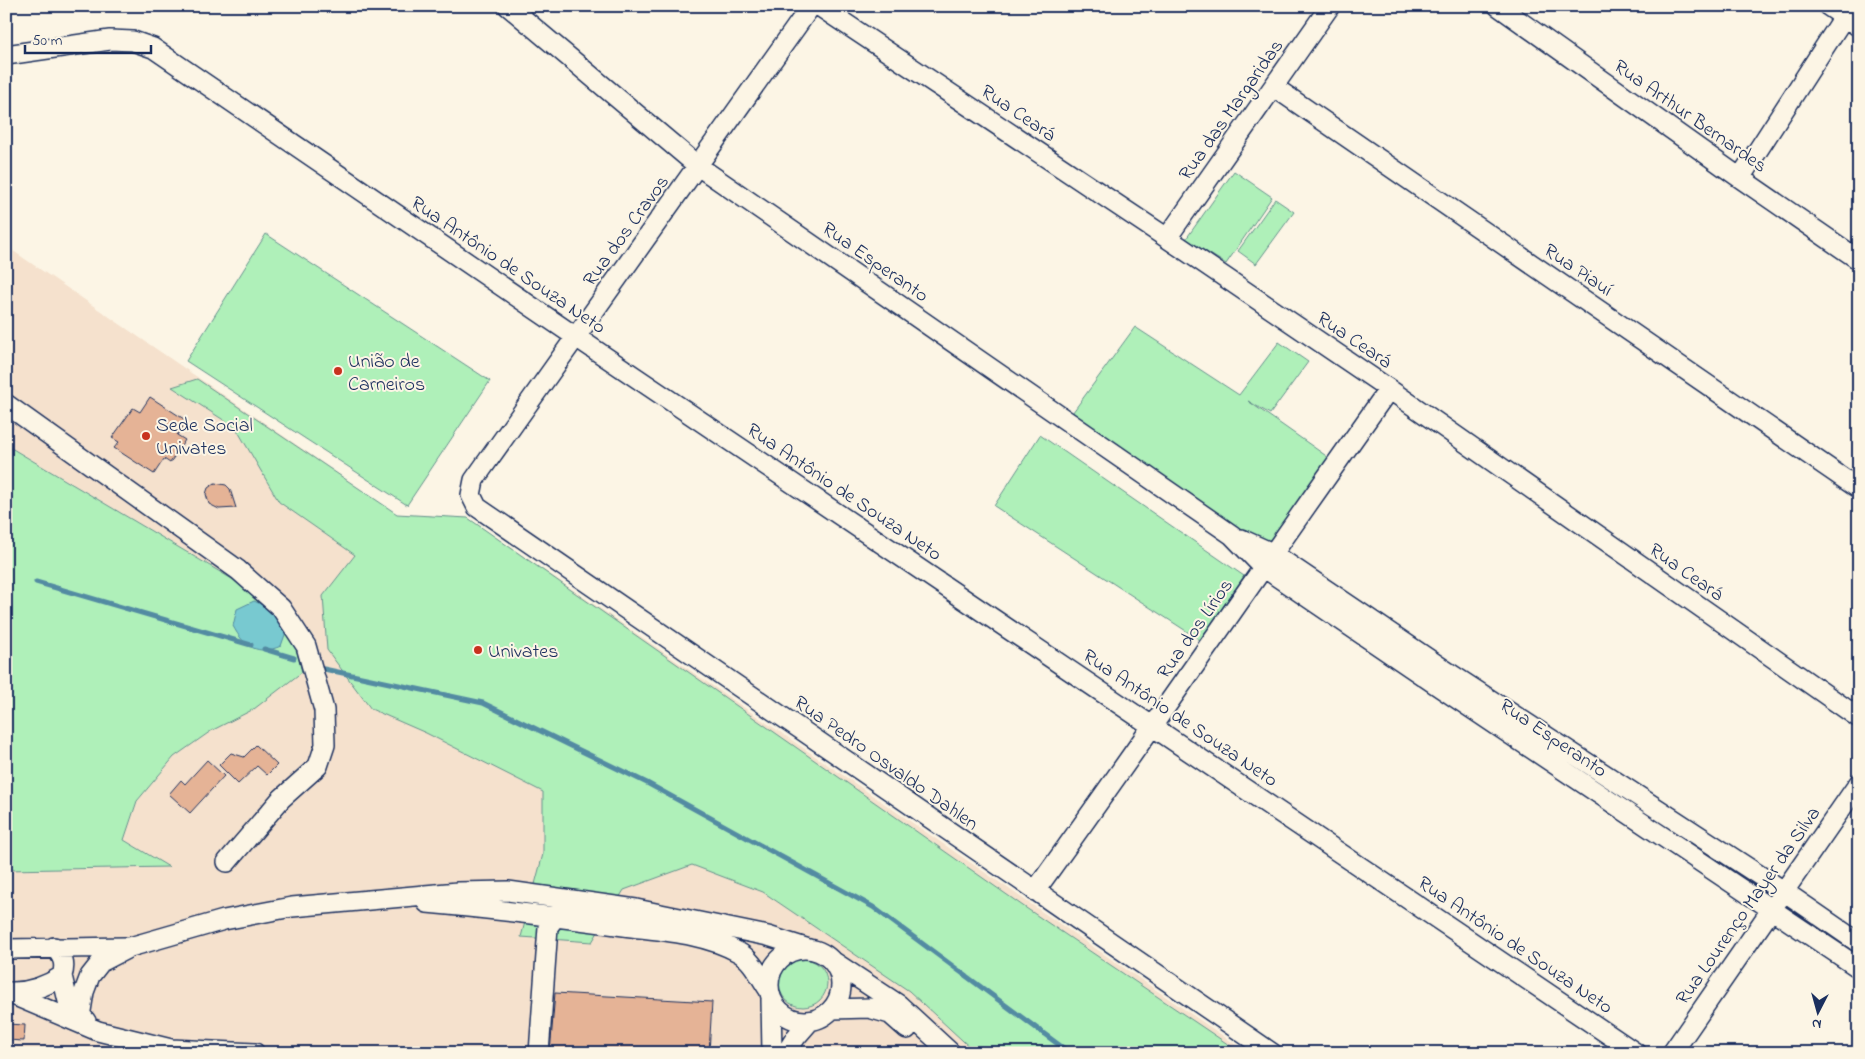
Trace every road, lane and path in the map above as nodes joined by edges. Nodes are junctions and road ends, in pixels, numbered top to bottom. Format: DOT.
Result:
graph roads {
  1 [pos="508,6"];
  2 [pos="811,6"];
  3 [pos="819,6"];
  4 [pos="1330,6"];
  5 [pos="1498,6"];
  6 [pos="1828,6"];
  7 [pos="1851,22"];
  8 [pos="6,55"];
  9 [pos="1274,87"];
  10 [pos="698,166"];
  11 [pos="1740,178"];
  12 [pos="1167,238"];
  13 [pos="1859,260"];
  14 [pos="576,337"];
  15 [pos="1388,389"];
  16 [pos="6,404"];
  17 [pos="1859,488"];
  18 [pos="477,507"];
  19 [pos="1268,560"];
  20 [pos="1440,677"];
  21 [pos="1859,718"];
  22 [pos="1154,726"];
  23 [pos="1859,783"];
  24 [pos="1633,792"];
  25 [pos="1621,808"];
  26 [pos="227,862"];
  27 [pos="1035,891"];
  28 [pos="1785,892"];
  29 [pos="384,899"];
  30 [pos="579,901"];
  31 [pos="1773,909"];
  32 [pos="556,916"];
  33 [pos="1859,944"];
  34 [pos="54,947"];
  35 [pos="130,947"];
  36 [pos="809,949"];
  37 [pos="7,950"];
  38 [pos="834,962"];
  39 [pos="1859,968"];
  40 [pos="62,976"];
  41 [pos="7,992"];
  42 [pos="770,994"];
  43 [pos="832,1009"];
  44 [pos="80,1017"];
  45 [pos="810,1021"];
  46 [pos="98,1031"];
  47 [pos="171,1051"];
  48 [pos="256,1053"];
  49 [pos="539,1053"];
  50 [pos="772,1053"];
  51 [pos="786,1053"];
  52 [pos="934,1053"];
  53 [pos="952,1053"];
  54 [pos="1272,1053"];
  55 [pos="1636,1053"];
  56 [pos="1672,1053"];
  1 -- 10 [label="street, Rua Esperanto"];
  2 -- 10 [label="street, Rua dos Cravos"];
  3 -- 12 [label="street, Rua Ceará"];
  4 -- 9 [label="street, Rua das Margaridas"];
  5 -- 11 [label="street, Rua Arthur Bernardes"];
  6 -- 7 [label="street"];
  7 -- 11 [label="street"];
  8 -- 14 [label="street, Rua Antônio de Souza Neto"];
  9 -- 12 [label="street, Rua das Margaridas"];
  9 -- 17 [label="street, Rua Piauí"];
  10 -- 14 [label="street, Rua dos Cravos"];
  10 -- 19 [label="street, Rua Esperanto"];
  11 -- 13 [label="street, Rua Arthur Bernardes"];
  12 -- 15 [label="street, Rua Ceará"];
  14 -- 18 [label="street, Rua dos Cravos"];
  14 -- 22 [label="street, Rua Antônio de Souza Neto"];
  15 -- 19 [label="street, Rua dos Lírios"];
  15 -- 21 [label="street, Rua Ceará"];
  16 -- 26 [label="street"];
  18 -- 27 [label="street, Rua Pedro Osvaldo Dahlen"];
  19 -- 20 [label="street, Rua Esperanto"];
  19 -- 22 [label="street, Rua dos Lírios"];
  20 -- 24 [label="street, Rua Esperanto"];
  20 -- 25 [label="street, Rua Esperanto"];
  22 -- 27 [label="street, Rua dos Lírios"];
  22 -- 55 [label="street, Rua Antônio de Souza Neto"];
  23 -- 28 [label="street, Rua Lourenço Mayer da Silva"];
  24 -- 25 [label="street"];
  24 -- 28 [label="street, Rua Esperanto"];
  25 -- 31 [label="street, Rua Esperanto"];
  27 -- 54 [label="street, Rua Pedro Osvaldo Dahlen"];
  28 -- 31 [label="street, Rua Lourenço Mayer da Silva"];
  28 -- 33 [label="street, Rua Esperanto"];
  29 -- 30 [label="street"];
  29 -- 32 [label="street"];
  29 -- 35 [label="street"];
  30 -- 32 [label="street"];
  30 -- 36 [label="street"];
  31 -- 39 [label="street, Rua Esperanto"];
  31 -- 56 [label="street, Rua Lourenço Mayer da Silva"];
  32 -- 42 [label="street"];
  32 -- 49 [label="street"];
  34 -- 35 [label="street"];
  34 -- 37 [label="street"];
  34 -- 40 [label="street"];
  35 -- 44 [label="street"];
  36 -- 38 [label="street"];
  36 -- 42 [label="street"];
  38 -- 43 [label="street"];
  38 -- 53 [label="street"];
  40 -- 41 [label="street"];
  40 -- 44 [label="street"];
  41 -- 46 [label="street"];
  42 -- 45 [label="street"];
  42 -- 50 [label="street"];
  43 -- 45 [label="street"];
  43 -- 52 [label="street"];
  44 -- 46 [label="street"];
  45 -- 51 [label="street"];
  46 -- 47 [label="street"];
  47 -- 48 [label="street"];
}
